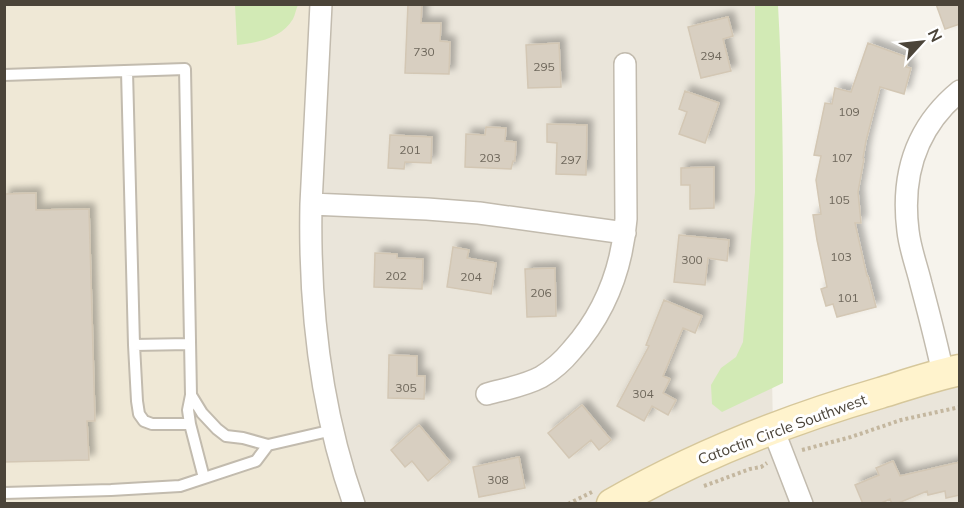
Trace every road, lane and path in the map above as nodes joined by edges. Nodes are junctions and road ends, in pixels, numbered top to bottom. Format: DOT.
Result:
graph roads {
  1 [pos="321,4"];
  2 [pos="625,64"];
  3 [pos="127,71"];
  4 [pos="4,75"];
  5 [pos="960,91"];
  6 [pos="311,204"];
  7 [pos="625,233"];
  8 [pos="189,344"];
  9 [pos="134,345"];
  10 [pos="951,372"];
  11 [pos="487,394"];
  12 [pos="190,395"];
  13 [pos="960,406"];
  14 [pos="190,424"];
  15 [pos="333,430"];
  16 [pos="778,442"];
  17 [pos="268,445"];
  18 [pos="204,478"];
  19 [pos="697,489"];
  20 [pos="4,493"];
  21 [pos="354,504"];
  22 [pos="612,504"];
  23 [pos="802,504"];
  1 -- 6 [label="street"];
  2 -- 7 [label="street"];
  3 -- 4 [label="lane"];
  3 -- 8 [label="lane"];
  3 -- 9 [label="lane"];
  5 -- 10 [label="street"];
  6 -- 7 [label="street"];
  6 -- 15 [label="street"];
  7 -- 11 [label="street"];
  8 -- 9 [label="lane"];
  8 -- 12 [label="lane"];
  9 -- 14 [label="lane"];
  10 -- 16 [label="main road, Catoctin Circle Southwest"];
  12 -- 14 [label="lane"];
  12 -- 17 [label="lane"];
  13 -- 16 [label="path"];
  14 -- 18 [label="lane"];
  15 -- 17 [label="lane"];
  15 -- 21 [label="street"];
  16 -- 19 [label="path"];
  16 -- 22 [label="main road, Catoctin Circle Southwest"];
  16 -- 23 [label="street"];
  17 -- 18 [label="lane"];
  18 -- 20 [label="lane"];
}
